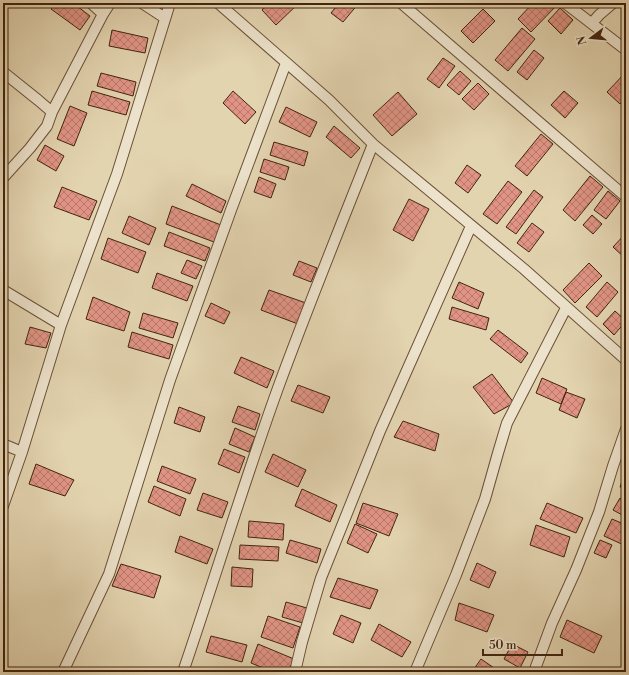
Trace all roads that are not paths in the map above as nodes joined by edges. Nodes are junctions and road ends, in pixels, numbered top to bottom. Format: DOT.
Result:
graph roads {
  1 [pos="90,3"];
  2 [pos="110,3"];
  3 [pos="142,3"];
  4 [pos="170,3"];
  5 [pos="218,3"];
  6 [pos="401,3"];
  7 [pos="565,3"];
  8 [pos="613,3"];
  9 [pos="103,14"];
  10 [pos="165,18"];
  11 [pos="592,23"];
  12 [pos="626,50"];
  13 [pos="286,63"];
  14 [pos="3,72"];
  15 [pos="52,112"];
  16 [pos="373,144"];
  17 [pos="3,178"];
  18 [pos="626,198"];
  19 [pos="471,226"];
  20 [pos="3,290"];
  21 [pos="566,308"];
  22 [pos="61,325"];
  23 [pos="626,360"];
  24 [pos="626,429"];
  25 [pos="3,444"];
  26 [pos="22,452"];
  27 [pos="3,506"];
  28 [pos="63,672"];
  29 [pos="183,672"];
  30 [pos="295,672"];
  31 [pos="414,672"];
  32 [pos="534,672"];
  1 -- 9 [label="street"];
  2 -- 9 [label="street"];
  3 -- 10 [label="street"];
  4 -- 10 [label="street"];
  5 -- 13 [label="street"];
  6 -- 18 [label="street"];
  7 -- 11 [label="street"];
  8 -- 11 [label="street"];
  9 -- 15 [label="street"];
  10 -- 22 [label="street"];
  11 -- 12 [label="street"];
  13 -- 16 [label="street"];
  13 -- 28 [label="street"];
  14 -- 15 [label="street"];
  15 -- 17 [label="street"];
  16 -- 19 [label="street"];
  16 -- 29 [label="street"];
  19 -- 21 [label="street"];
  19 -- 30 [label="street"];
  20 -- 22 [label="street"];
  21 -- 23 [label="street"];
  21 -- 31 [label="street"];
  22 -- 26 [label="street"];
  24 -- 32 [label="street"];
  25 -- 26 [label="street"];
  26 -- 27 [label="street"];
}
